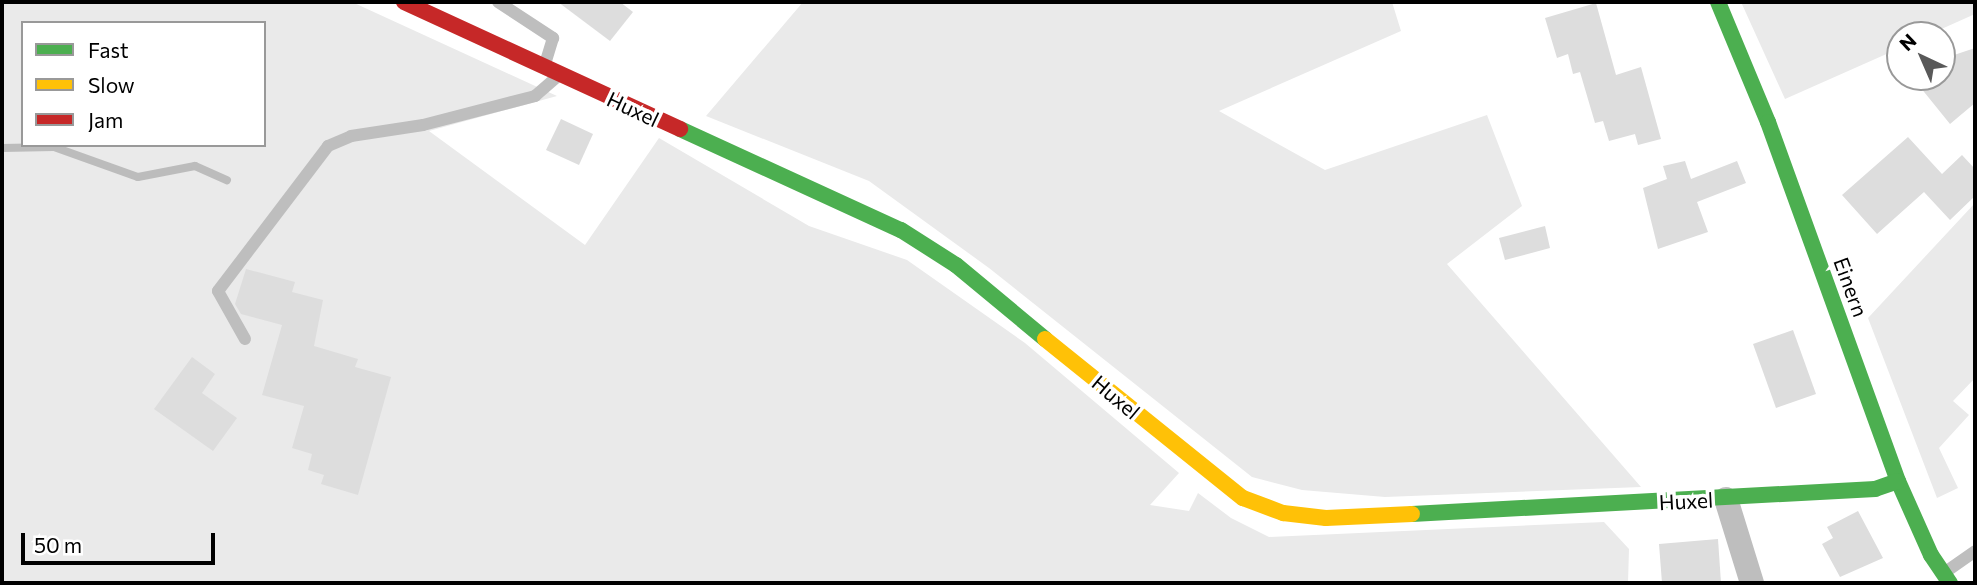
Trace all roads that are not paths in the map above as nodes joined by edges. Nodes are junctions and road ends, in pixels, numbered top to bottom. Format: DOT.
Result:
graph roads {
  1 [pos="404,2"];
  2 [pos="499,2"];
  3 [pos="1718,2"];
  4 [pos="551,71"];
  5 [pos="1768,122"];
  6 [pos="1749,127"];
  7 [pos="245,339"];
  8 [pos="1898,481"];
  9 [pos="1726,499"];
  10 [pos="1975,551"];
  11 [pos="1947,578"];
  12 [pos="1752,583"];
  1 -- 4 [label="street, Huxel"];
  2 -- 4 [label="lane"];
  3 -- 5 [label="street, Einern"];
  4 -- 7 [label="lane"];
  4 -- 9 [label="street, Huxel"];
  5 -- 6 [label="lane"];
  5 -- 8 [label="street, Einern"];
  8 -- 9 [label="street, Huxel"];
  8 -- 11 [label="street, Einern"];
  9 -- 12 [label="street, Huxel"];
  10 -- 11 [label="lane"];
}
